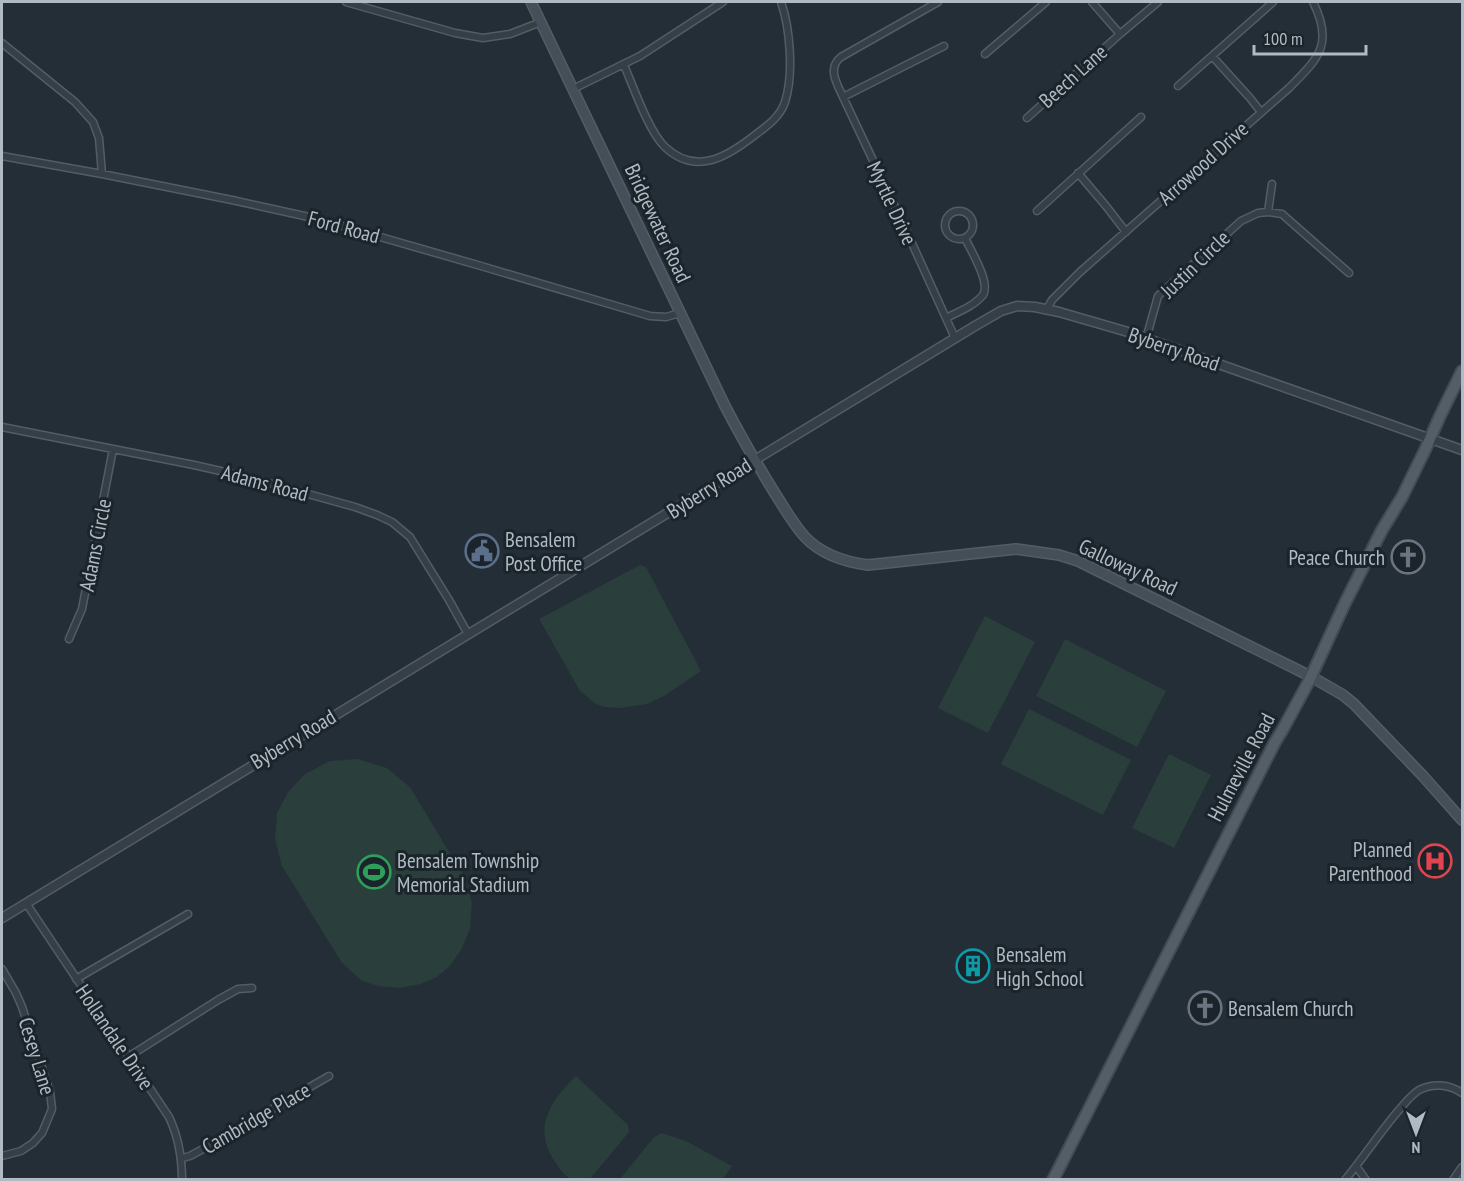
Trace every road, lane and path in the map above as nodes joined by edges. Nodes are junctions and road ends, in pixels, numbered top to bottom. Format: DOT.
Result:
graph roads {
  1 [pos="346,2"];
  2 [pos="531,2"];
  3 [pos="723,2"];
  4 [pos="781,2"];
  5 [pos="938,2"];
  6 [pos="1046,2"];
  7 [pos="1092,2"];
  8 [pos="1158,2"];
  9 [pos="1273,2"];
  10 [pos="1313,2"];
  11 [pos="541,22"];
  12 [pos="1120,34"];
  13 [pos="2,43"];
  14 [pos="944,46"];
  15 [pos="985,54"];
  16 [pos="1212,56"];
  17 [pos="624,65"];
  18 [pos="1178,86"];
  19 [pos="573,89"];
  20 [pos="843,98"];
  21 [pos="1261,112"];
  22 [pos="1141,117"];
  23 [pos="1027,118"];
  24 [pos="2,156"];
  25 [pos="1078,173"];
  26 [pos="102,174"];
  27 [pos="1272,184"];
  28 [pos="1037,211"];
  29 [pos="1268,212"];
  30 [pos="1126,232"];
  31 [pos="965,238"];
  32 [pos="1349,273"];
  33 [pos="1047,309"];
  34 [pos="680,313"];
  35 [pos="949,317"];
  36 [pos="955,338"];
  37 [pos="1146,339"];
  38 [pos="1462,372"];
  39 [pos="2,427"];
  40 [pos="1430,439"];
  41 [pos="113,449"];
  42 [pos="1462,450"];
  43 [pos="754,460"];
  44 [pos="468,634"];
  45 [pos="69,639"];
  46 [pos="1310,676"];
  47 [pos="1462,820"];
  48 [pos="26,903"];
  49 [pos="188,914"];
  50 [pos="2,918"];
  51 [pos="2,969"];
  52 [pos="76,979"];
  53 [pos="252,988"];
  54 [pos="128,1057"];
  55 [pos="329,1076"];
  56 [pos="1462,1093"];
  57 [pos="2,1156"];
  58 [pos="182,1158"];
  59 [pos="1356,1166"];
  60 [pos="1462,1167"];
  61 [pos="182,1179"];
  62 [pos="1053,1179"];
  63 [pos="1345,1179"];
  64 [pos="1366,1179"];
  65 [pos="1453,1179"];
  1 -- 11 [label="street"];
  2 -- 11 [label="main road, Bridgewater Road"];
  3 -- 17 [label="street"];
  4 -- 17 [label="street"];
  5 -- 20 [label="street, Myrtle Drive"];
  6 -- 15 [label="street"];
  7 -- 12 [label="street, Beech Lane"];
  8 -- 12 [label="street, Beech Lane"];
  9 -- 16 [label="street"];
  10 -- 21 [label="street, Arrowood Drive"];
  11 -- 19 [label="main road, Bridgewater Road"];
  12 -- 23 [label="street, Beech Lane"];
  13 -- 26 [label="street"];
  14 -- 20 [label="street"];
  16 -- 18 [label="street"];
  16 -- 21 [label="street"];
  17 -- 19 [label="street"];
  19 -- 34 [label="main road, Bridgewater Road"];
  20 -- 35 [label="street, Myrtle Drive"];
  21 -- 30 [label="street, Arrowood Drive"];
  22 -- 25 [label="street"];
  24 -- 26 [label="street, Ford Road"];
  25 -- 28 [label="street"];
  25 -- 30 [label="street"];
  26 -- 34 [label="street, Ford Road"];
  27 -- 29 [label="street"];
  29 -- 32 [label="street"];
  29 -- 37 [label="street, Justin Circle"];
  30 -- 33 [label="street, Arrowood Drive"];
  31 -- 31 [label="street"];
  31 -- 35 [label="street"];
  33 -- 36 [label="street, Byberry Road"];
  33 -- 37 [label="street, Byberry Road"];
  34 -- 43 [label="main road, Bridgewater Road"];
  35 -- 36 [label="street, Myrtle Drive"];
  36 -- 43 [label="street, Byberry Road"];
  37 -- 40 [label="street, Byberry Road"];
  38 -- 40 [label="main road, Hulmeville Road"];
  39 -- 41 [label="street, Adams Road"];
  40 -- 42 [label="street, Byberry Road"];
  40 -- 46 [label="main road, Hulmeville Road"];
  41 -- 44 [label="street, Adams Road"];
  41 -- 45 [label="street, Adams Circle"];
  43 -- 44 [label="street, Byberry Road"];
  43 -- 46 [label="main road, Galloway Road"];
  44 -- 48 [label="street, Byberry Road"];
  46 -- 47 [label="main road, Galloway Road"];
  46 -- 62 [label="main road, Hulmeville Road"];
  48 -- 50 [label="street, Byberry Road"];
  48 -- 52 [label="street, Hollandale Drive"];
  49 -- 52 [label="street"];
  51 -- 57 [label="street, Cesey Lane"];
  52 -- 54 [label="street, Hollandale Drive"];
  53 -- 54 [label="street"];
  54 -- 58 [label="street, Hollandale Drive"];
  55 -- 58 [label="street, Cambridge Place"];
  56 -- 59 [label="street"];
  58 -- 61 [label="street, Hollandale Drive"];
  59 -- 63 [label="street"];
  59 -- 64 [label="street"];
  60 -- 65 [label="street"];
}
